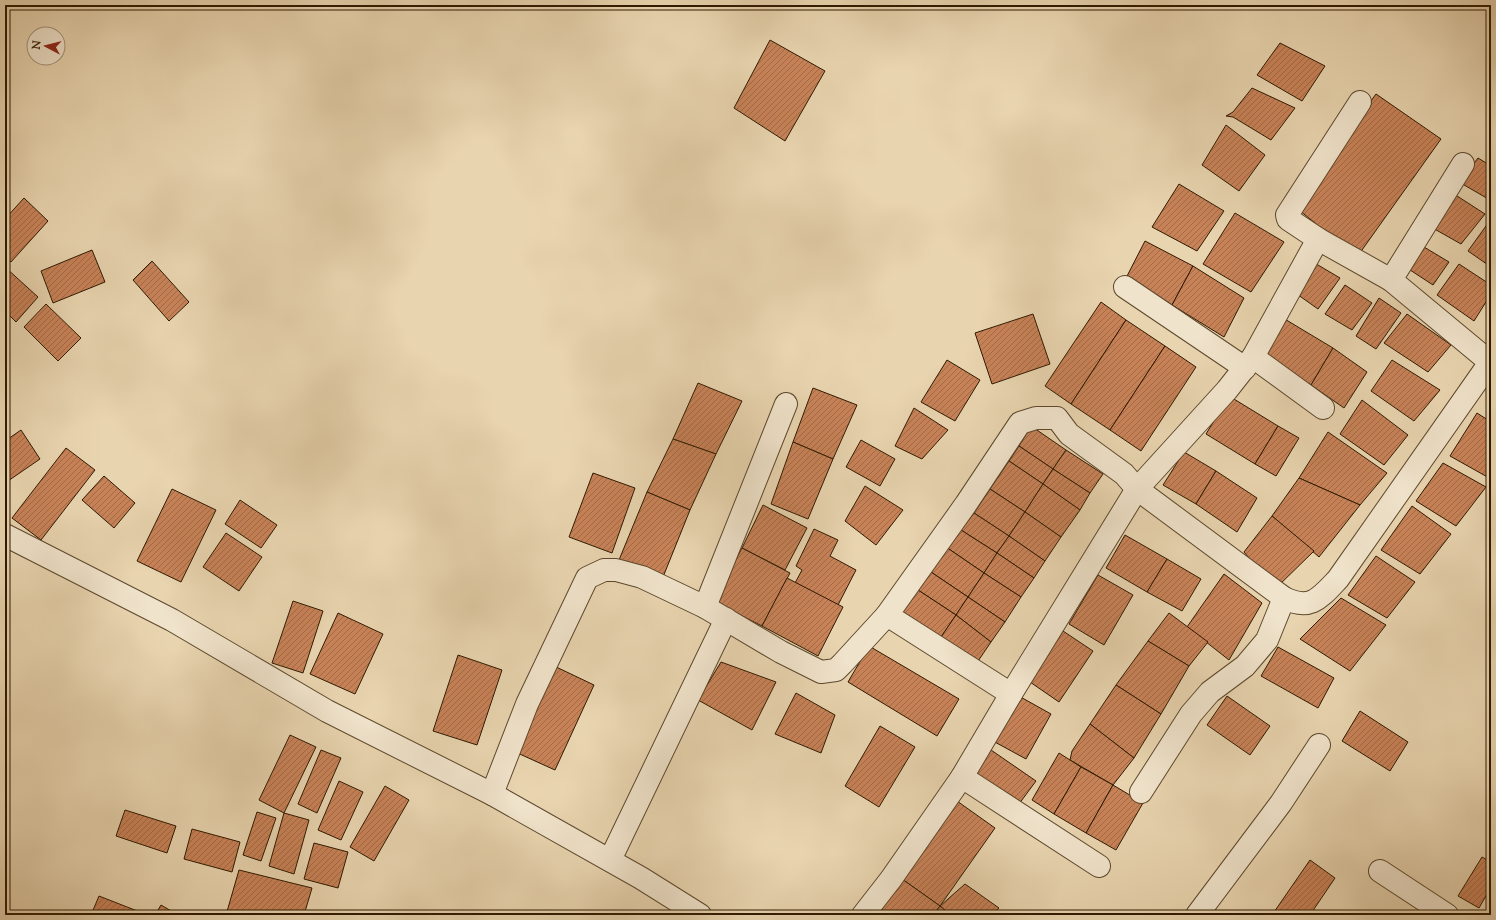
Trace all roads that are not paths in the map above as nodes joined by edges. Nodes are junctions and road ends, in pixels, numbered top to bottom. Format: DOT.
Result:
graph roads {
  1 [pos="1360,102"];
  2 [pos="1463,164"];
  3 [pos="1318,239"];
  4 [pos="1391,280"];
  5 [pos="1126,287"];
  6 [pos="1249,362"];
  7 [pos="1491,362"];
  8 [pos="786,404"];
  9 [pos="1322,408"];
  10 [pos="1137,489"];
  11 [pos="5,536"];
  12 [pos="1284,598"];
  13 [pos="705,607"];
  14 [pos="887,615"];
  15 [pos="726,619"];
  16 [pos="1011,694"];
  17 [pos="1319,745"];
  18 [pos="962,777"];
  19 [pos="1141,792"];
  20 [pos="492,794"];
  21 [pos="610,860"];
  22 [pos="1099,866"];
  23 [pos="1380,871"];
  24 [pos="700,915"];
  25 [pos="863,915"];
  26 [pos="1197,915"];
  27 [pos="1447,915"];
  1 -- 3 [label="street"];
  2 -- 4 [label="street"];
  3 -- 4 [label="street"];
  3 -- 6 [label="street"];
  4 -- 7 [label="street"];
  5 -- 6 [label="street"];
  6 -- 9 [label="street"];
  6 -- 10 [label="street"];
  7 -- 12 [label="street"];
  8 -- 13 [label="street"];
  10 -- 12 [label="street"];
  10 -- 14 [label="street"];
  10 -- 16 [label="street"];
  11 -- 20 [label="street"];
  12 -- 19 [label="street"];
  13 -- 15 [label="street"];
  13 -- 20 [label="street"];
  14 -- 15 [label="street"];
  14 -- 16 [label="street"];
  15 -- 21 [label="street"];
  16 -- 18 [label="street"];
  17 -- 26 [label="street"];
  18 -- 22 [label="street"];
  18 -- 25 [label="street"];
  20 -- 21 [label="street"];
  21 -- 24 [label="street"];
  23 -- 27 [label="street"];
}
